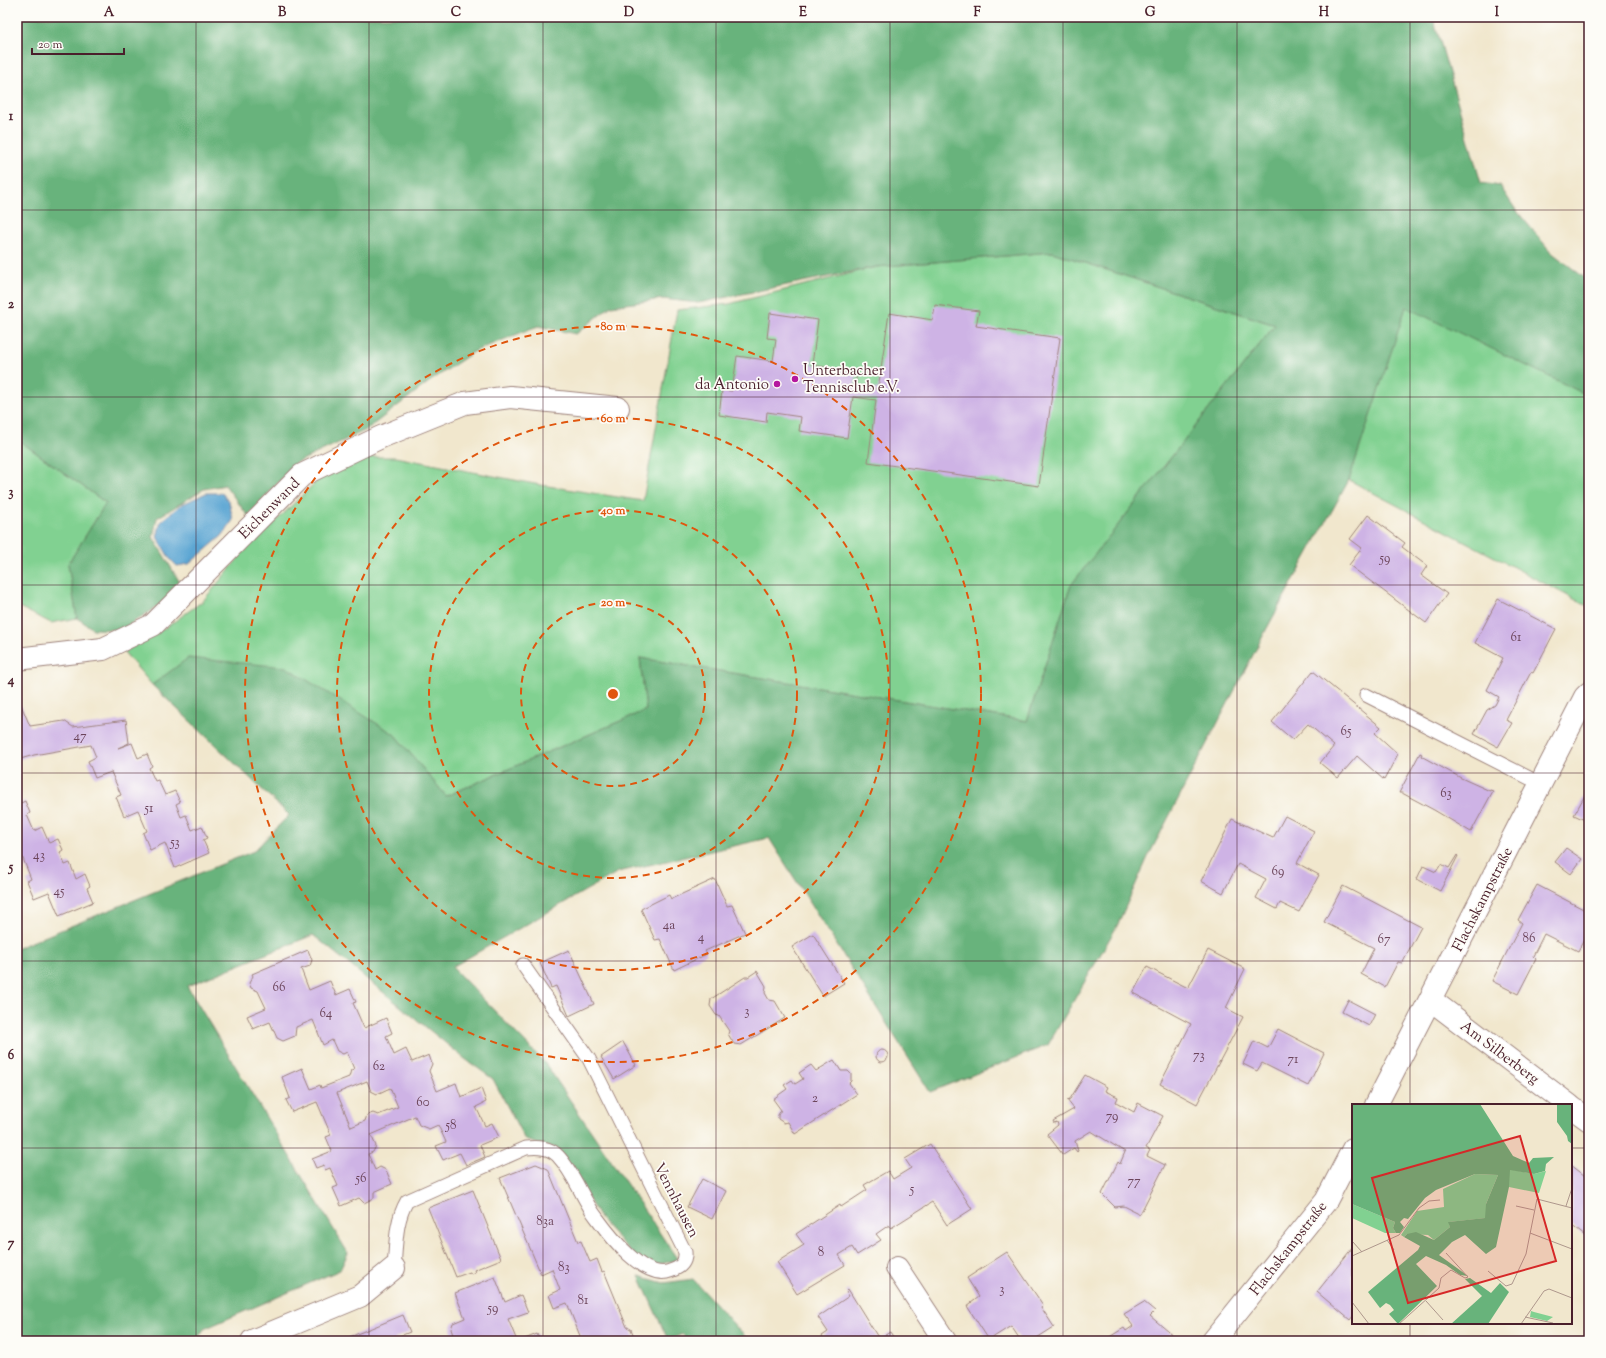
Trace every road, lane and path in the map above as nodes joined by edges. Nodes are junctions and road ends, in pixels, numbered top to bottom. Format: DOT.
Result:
graph roads {
  1 [pos="618,408"];
  2 [pos="17,659"];
  3 [pos="1589,693"];
  4 [pos="1366,695"];
  5 [pos="1541,784"];
  6 [pos="523,965"];
  7 [pos="1431,1000"];
  8 [pos="1377,1104"];
  9 [pos="1567,1104"];
  10 [pos="1572,1107"];
  11 [pos="1589,1120"];
  12 [pos="1352,1151"];
  13 [pos="394,1268"];
  14 [pos="897,1268"];
  15 [pos="252,1341"];
  16 [pos="945,1341"];
  17 [pos="1213,1341"];
  1 -- 2 [label="street, Eichenwand"];
  3 -- 5 [label="street, Flachskampstraße"];
  4 -- 5 [label="lane"];
  5 -- 7 [label="street, Flachskampstraße"];
  6 -- 13 [label="lane, Vennhausen"];
  7 -- 8 [label="street, Flachskampstraße"];
  7 -- 9 [label="street, Am Silberberg"];
  10 -- 11 [label="street, Am Silberberg"];
  12 -- 17 [label="street, Flachskampstraße"];
  13 -- 15 [label="street"];
  14 -- 16 [label="street"];
}
